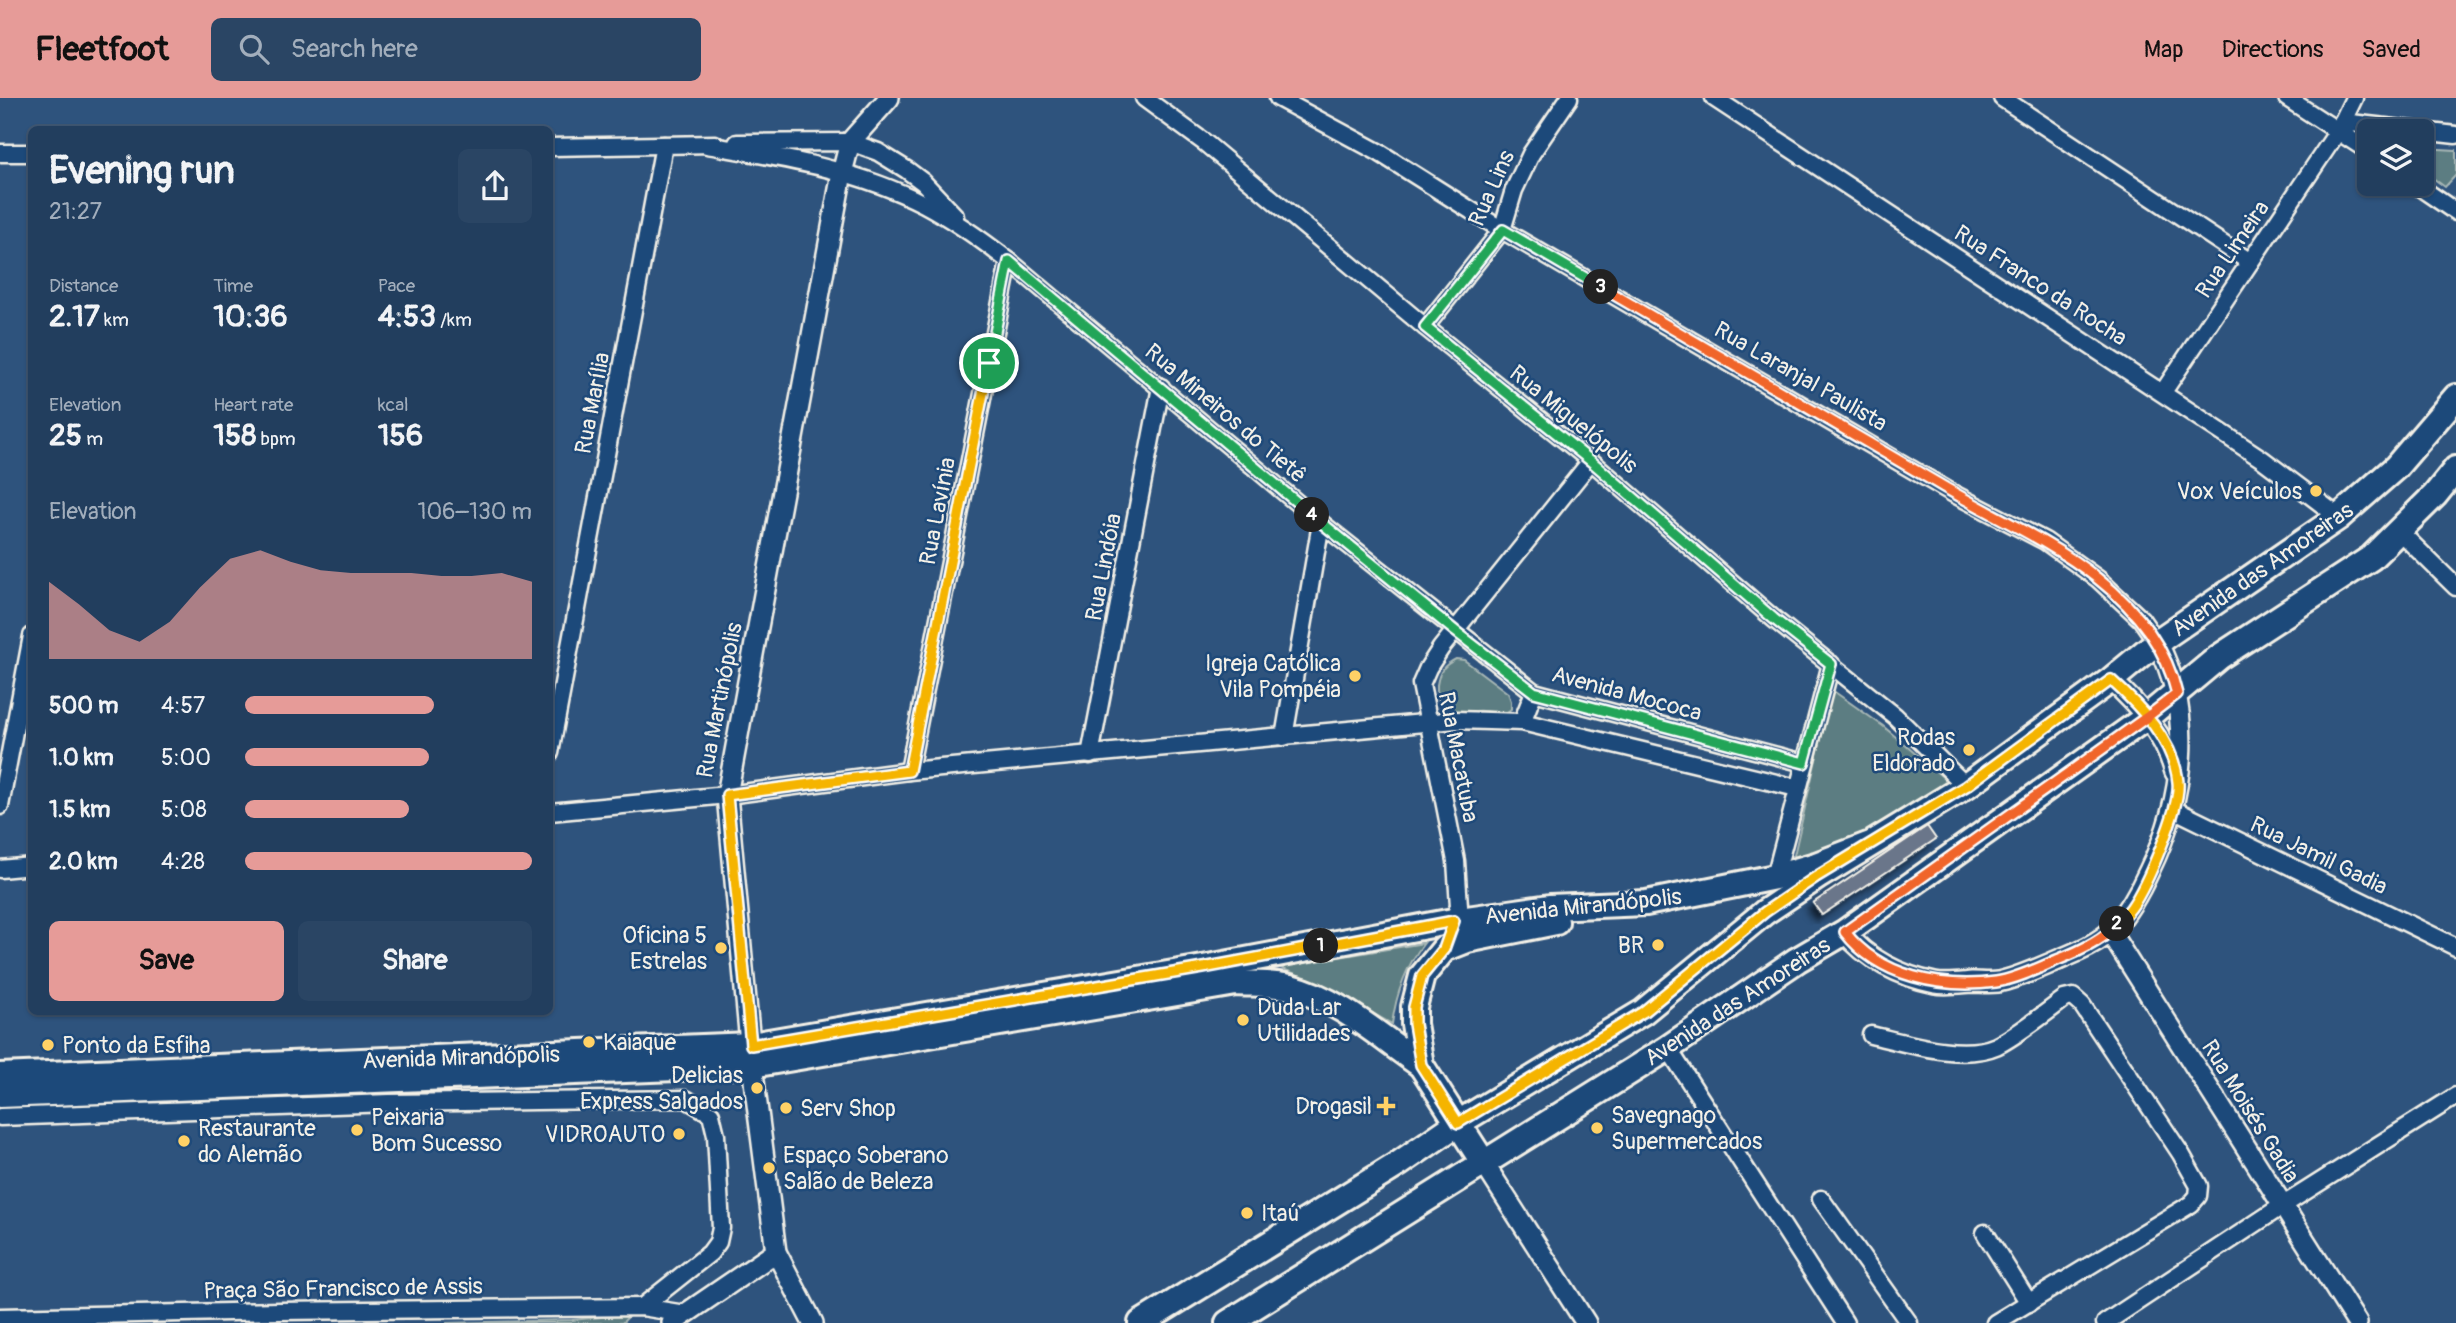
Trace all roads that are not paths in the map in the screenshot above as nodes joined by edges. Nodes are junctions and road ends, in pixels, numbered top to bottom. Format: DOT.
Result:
graph roads {
  1 [pos="889,98"];
  2 [pos="1146,98"];
  3 [pos="1278,98"];
  4 [pos="1569,98"];
  5 [pos="1714,98"];
  6 [pos="2002,98"];
  7 [pos="2287,98"];
  8 [pos="2354,98"];
  9 [pos="2340,126"];
  10 [pos="2456,135"];
  11 [pos="2357,141"];
  12 [pos="850,142"];
  13 [pos="664,145"];
  14 [pos="707,145"];
  15 [pos="553,147"];
  16 [pos="0,153"];
  17 [pos="28,153"];
  18 [pos="842,173"];
  19 [pos="2434,195"];
  20 [pos="2454,206"];
  21 [pos="968,230"];
  22 [pos="1503,230"];
  23 [pos="1009,261"];
  24 [pos="2250,262"];
  25 [pos="1425,327"];
  26 [pos="1161,387"];
  27 [pos="2162,392"];
  28 [pos="2456,397"];
  29 [pos="1591,461"];
  30 [pos="2456,469"];
  31 [pos="2339,517"];
  32 [pos="1321,523"];
  33 [pos="2399,531"];
  34 [pos="2456,587"];
  35 [pos="1455,631"];
  36 [pos="2157,642"];
  37 [pos="28,657"];
  38 [pos="1831,664"];
  39 [pos="2111,680"];
  40 [pos="1534,692"];
  41 [pos="2177,694"];
  42 [pos="2147,717"];
  43 [pos="1428,722"];
  44 [pos="1522,722"];
  45 [pos="553,737"];
  46 [pos="1284,737"];
  47 [pos="1090,755"];
  48 [pos="1804,763"];
  49 [pos="909,771"];
  50 [pos="2179,783"];
  51 [pos="1966,786"];
  52 [pos="1797,788"];
  53 [pos="727,795"];
  54 [pos="0,806"];
  55 [pos="2173,809"];
  56 [pos="553,812"];
  57 [pos="1868,845"];
  58 [pos="28,866"];
  59 [pos="0,869"];
  60 [pos="1774,877"];
  61 [pos="1646,903"];
  62 [pos="1454,921"];
  63 [pos="1845,932"];
  64 [pos="2110,932"];
  65 [pos="2452,944"];
  66 [pos="1444,949"];
  67 [pos="1871,1035"];
  68 [pos="1668,1048"];
  69 [pos="752,1055"];
  70 [pos="1421,1065"];
  71 [pos="0,1076"];
  72 [pos="0,1095"];
  73 [pos="2456,1096"];
  74 [pos="0,1117"];
  75 [pos="1458,1123"];
  76 [pos="1483,1162"];
  77 [pos="1821,1199"];
  78 [pos="2282,1206"];
  79 [pos="1985,1233"];
  80 [pos="776,1252"];
  81 [pos="2029,1303"];
  82 [pos="642,1307"];
  83 [pos="0,1317"];
  84 [pos="679,1318"];
  85 [pos="2354,1320"];
  86 [pos="813,1323"];
  87 [pos="1141,1323"];
  88 [pos="1227,1323"];
  89 [pos="1586,1323"];
  90 [pos="1845,1323"];
  91 [pos="1909,1323"];
  92 [pos="1995,1323"];
  93 [pos="2105,1323"];
  1 -- 12 [label="street, Rua Martinópolis"];
  2 -- 25 [label="street, Rua Miguelópolis"];
  3 -- 22 [label="street, Rua Laranjal Paulista"];
  4 -- 22 [label="street, Rua Lins"];
  5 -- 27 [label="street, Rua Franco da Rocha"];
  6 -- 24 [label="street"];
  7 -- 9 [label="street"];
  8 -- 9 [label="street, Rua Limeira"];
  9 -- 10 [label="street"];
  9 -- 11 [label="street"];
  9 -- 24 [label="street, Rua Limeira"];
  12 -- 14 [label="street, Rua Mineiros do Tietê"];
  12 -- 18 [label="street, Rua Martinópolis"];
  12 -- 21 [label="street, Rua Mineiros do Tietê"];
  13 -- 14 [label="street, Rua Mineiros do Tietê"];
  13 -- 15 [label="street, Rua Mineiros do Tietê"];
  13 -- 45 [label="street, Rua Marília"];
  14 -- 18 [label="street, Rua Mineiros do Tietê"];
  16 -- 17 [label="street"];
  18 -- 21 [label="street, Rua Mineiros do Tietê"];
  18 -- 53 [label="street, Rua Martinópolis"];
  19 -- 20 [label="street"];
  21 -- 23 [label="street, Rua Mineiros do Tietê"];
  22 -- 25 [label="street, Rua Lins"];
  22 -- 36 [label="street, Rua Laranjal Paulista"];
  23 -- 26 [label="street, Rua Mineiros do Tietê"];
  23 -- 49 [label="street, Rua Lavínia"];
  24 -- 27 [label="street, Rua Limeira"];
  25 -- 29 [label="street, Rua Miguelópolis"];
  26 -- 32 [label="street, Rua Mineiros do Tietê"];
  26 -- 47 [label="street, Rua Lindóia"];
  27 -- 31 [label="street, Rua Franco da Rocha"];
  28 -- 31 [label="main road, Avenida das Amoreiras"];
  29 -- 35 [label="street, Rua Macatuba"];
  29 -- 38 [label="street, Rua Miguelópolis"];
  30 -- 33 [label="main road, Avenida das Amoreiras"];
  31 -- 36 [label="main road, Avenida das Amoreiras"];
  32 -- 35 [label="street, Rua Mineiros do Tietê"];
  32 -- 46 [label="street"];
  33 -- 34 [label="street"];
  33 -- 41 [label="main road, Avenida das Amoreiras"];
  35 -- 40 [label="street, Avenida Mococa"];
  35 -- 43 [label="street, Rua Macatuba"];
  36 -- 39 [label="main road, Avenida das Amoreiras"];
  36 -- 41 [label="street, Rua Laranjal Paulista"];
  37 -- 54 [label="street"];
  38 -- 48 [label="street"];
  38 -- 51 [label="street, Rua Miguelópolis"];
  39 -- 42 [label="street"];
  39 -- 51 [label="main road, Avenida das Amoreiras"];
  40 -- 44 [label="street"];
  40 -- 48 [label="street, Avenida Mococa"];
  41 -- 42 [label="main road, Avenida das Amoreiras"];
  41 -- 50 [label="street, Rua Laranjal Paulista"];
  42 -- 50 [label="street"];
  42 -- 63 [label="main road, Avenida das Amoreiras"];
  43 -- 44 [label="street"];
  43 -- 46 [label="street"];
  43 -- 62 [label="street, Rua Macatuba"];
  44 -- 52 [label="street"];
  46 -- 47 [label="street"];
  47 -- 49 [label="street"];
  48 -- 52 [label="street"];
  49 -- 53 [label="street"];
  50 -- 55 [label="street, Rua Laranjal Paulista"];
  51 -- 57 [label="main road, Avenida das Amoreiras"];
  52 -- 60 [label="street"];
  53 -- 56 [label="street"];
  53 -- 69 [label="street, Rua Martinópolis"];
  55 -- 64 [label="street, Rua Laranjal Paulista"];
  55 -- 65 [label="street, Rua Jamil Gadia"];
  57 -- 60 [label="main road, Avenida Mirandópolis"];
  57 -- 75 [label="main road, Avenida das Amoreiras"];
  58 -- 59 [label="street"];
  60 -- 61 [label="main road, Avenida Mirandópolis"];
  61 -- 62 [label="main road, Avenida Mirandópolis"];
  61 -- 66 [label="main road"];
  62 -- 66 [label="street, Rua Macatuba"];
  62 -- 69 [label="main road, Avenida Mirandópolis"];
  63 -- 64 [label="street, Rua Laranjal Paulista"];
  63 -- 68 [label="main road, Avenida das Amoreiras"];
  64 -- 78 [label="street, Rua Moisés Gadia"];
  66 -- 70 [label="main road"];
  67 -- 81 [label="street"];
  68 -- 76 [label="main road, Avenida das Amoreiras"];
  68 -- 90 [label="street"];
  69 -- 70 [label="main road, Avenida Mirandópolis"];
  69 -- 71 [label="main road, Avenida Mirandópolis"];
  69 -- 72 [label="main road, Avenida Mirandópolis"];
  69 -- 80 [label="street, Rua Martinópolis"];
  70 -- 75 [label="main road"];
  73 -- 78 [label="street"];
  74 -- 82 [label="street, Avenida Mirandópolis"];
  75 -- 76 [label="main road"];
  75 -- 87 [label="main road, Avenida das Amoreiras"];
  76 -- 88 [label="main road, Avenida das Amoreiras"];
  76 -- 89 [label="street"];
  77 -- 91 [label="street"];
  78 -- 85 [label="street, Rua Moisés Gadia"];
  78 -- 93 [label="street"];
  79 -- 81 [label="street"];
  80 -- 84 [label="street"];
  80 -- 86 [label="street, Rua Martinópolis"];
  81 -- 92 [label="street"];
  82 -- 83 [label="street, Praça São Francisco de Assis"];
  82 -- 84 [label="street, Praça São Francisco de Assis"];
}
